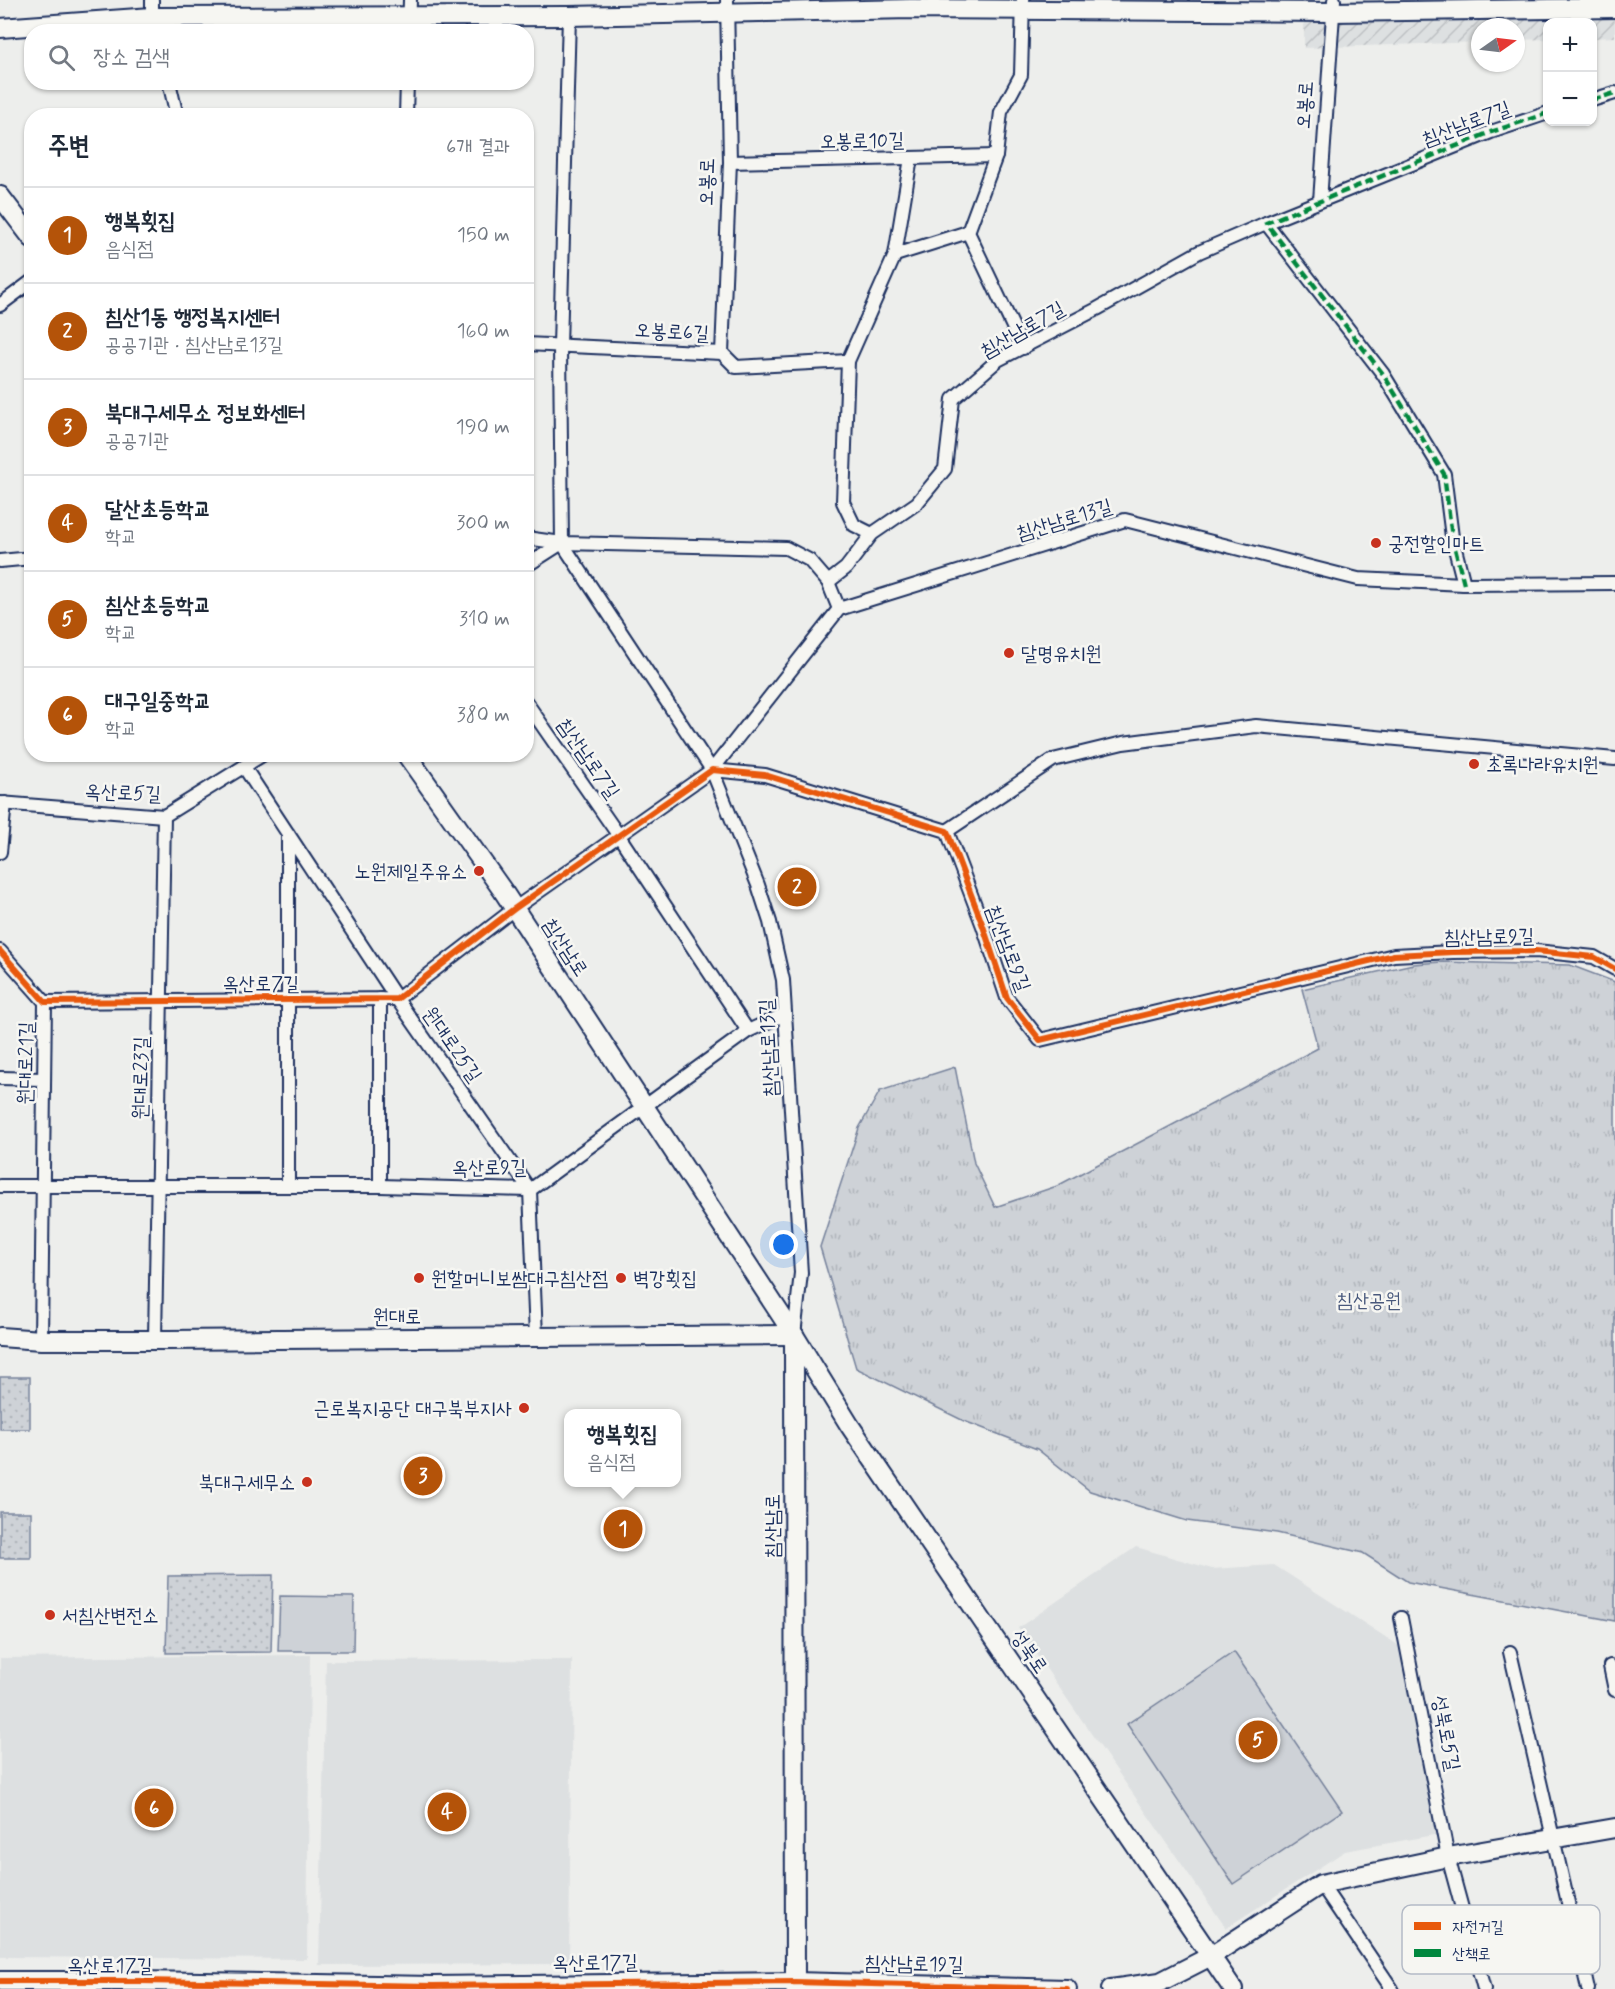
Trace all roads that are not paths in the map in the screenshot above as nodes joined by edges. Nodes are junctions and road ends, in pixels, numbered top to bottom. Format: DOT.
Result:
graph roads {
  1 [pos="1023,5"];
  2 [pos="1177,5"];
  3 [pos="727,6"];
  4 [pos="1334,6"];
  5 [pos="570,8"];
  6 [pos="1615,8"];
  7 [pos="153,16"];
  8 [pos="409,16"];
  9 [pos="51,24"];
  10 [pos="24,26"];
  11 [pos="0,28"];
  12 [pos="171,90"];
  13 [pos="407,90"];
  14 [pos="1615,93"];
  15 [pos="1597,99"];
  16 [pos="175,108"];
  17 [pos="406,108"];
  18 [pos="1543,115"];
  19 [pos="996,156"];
  20 [pos="911,158"];
  21 [pos="730,162"];
  22 [pos="0,196"];
  23 [pos="1320,201"];
  24 [pos="1266,223"];
  25 [pos="24,228"];
  26 [pos="968,232"];
  27 [pos="895,255"];
  28 [pos="24,287"];
  29 [pos="0,305"];
  30 [pos="534,344"];
  31 [pos="560,346"];
  32 [pos="1023,348"];
  33 [pos="722,353"];
  34 [pos="848,361"];
  35 [pos="872,534"];
  36 [pos="534,539"];
  37 [pos="562,543"];
  38 [pos="24,559"];
  39 [pos="0,561"];
  40 [pos="534,561"];
  41 [pos="828,582"];
  42 [pos="1464,584"];
  43 [pos="1615,584"];
  44 [pos="839,609"];
  45 [pos="534,714"];
  46 [pos="1615,759"];
  47 [pos="252,762"];
  48 [pos="412,762"];
  49 [pos="244,767"];
  50 [pos="712,771"];
  51 [pos="3,803"];
  52 [pos="164,816"];
  53 [pos="947,831"];
  54 [pos="288,833"];
  55 [pos="619,836"];
  56 [pos="0,852"];
  57 [pos="514,909"];
  58 [pos="0,951"];
  59 [pos="1615,969"];
  60 [pos="381,999"];
  61 [pos="398,999"];
  62 [pos="161,1000"];
  63 [pos="288,1000"];
  64 [pos="45,1002"];
  65 [pos="785,1014"];
  66 [pos="748,1031"];
  67 [pos="0,1078"];
  68 [pos="44,1079"];
  69 [pos="644,1107"];
  70 [pos="288,1185"];
  71 [pos="0,1186"];
  72 [pos="380,1186"];
  73 [pos="43,1187"];
  74 [pos="158,1187"];
  75 [pos="530,1190"];
  76 [pos="794,1335"];
  77 [pos="0,1337"];
  78 [pos="536,1337"];
  79 [pos="41,1340"];
  80 [pos="155,1340"];
  81 [pos="1401,1618"];
  82 [pos="1510,1652"];
  83 [pos="1610,1666"];
  84 [pos="1615,1690"];
  85 [pos="1615,1827"];
  86 [pos="1553,1839"];
  87 [pos="1448,1857"];
  88 [pos="1321,1884"];
  89 [pos="1461,1905"];
  90 [pos="1568,1905"];
  91 [pos="1211,1956"];
  92 [pos="1480,1974"];
  93 [pos="1584,1974"];
  94 [pos="0,1981"];
  95 [pos="139,1985"];
  96 [pos="795,1986"];
  97 [pos="1067,1989"];
  98 [pos="1111,1989"];
  99 [pos="1233,1989"];
  100 [pos="1392,1989"];
  101 [pos="1484,1989"];
  102 [pos="1588,1989"];
  1 -- 2 [label="main road"];
  1 -- 3 [label="main road"];
  1 -- 19 [label="street"];
  2 -- 4 [label="main road"];
  3 -- 5 [label="main road"];
  3 -- 21 [label="street, 오봉로"];
  4 -- 6 [label="main road"];
  4 -- 23 [label="street, 오봉로"];
  5 -- 8 [label="main road"];
  5 -- 31 [label="street"];
  7 -- 8 [label="main road"];
  7 -- 9 [label="main road"];
  10 -- 11 [label="main road"];
  12 -- 16 [label="street"];
  13 -- 17 [label="street"];
  14 -- 15 [label="street"];
  18 -- 23 [label="street, 침산남로7길"];
  19 -- 20 [label="street, 오봉로10길"];
  19 -- 26 [label="street"];
  20 -- 21 [label="street, 오봉로10길"];
  20 -- 27 [label="street"];
  21 -- 33 [label="street, 오봉로"];
  22 -- 25 [label="main road"];
  23 -- 24 [label="street, 침산남로7길"];
  24 -- 32 [label="street, 침산남로7길"];
  24 -- 42 [label="street"];
  26 -- 27 [label="street"];
  26 -- 32 [label="street"];
  27 -- 34 [label="street"];
  28 -- 29 [label="street"];
  30 -- 31 [label="street, 오봉로6길"];
  31 -- 33 [label="street, 오봉로6길"];
  31 -- 37 [label="street"];
  32 -- 35 [label="street, 침산남로7길"];
  33 -- 34 [label="street, 오봉로6길"];
  34 -- 35 [label="street"];
  35 -- 41 [label="street, 침산남로7길"];
  36 -- 37 [label="street"];
  37 -- 40 [label="street"];
  37 -- 41 [label="street"];
  37 -- 50 [label="street, 침산남로13길"];
  38 -- 39 [label="street"];
  41 -- 44 [label="street"];
  42 -- 43 [label="street, 침산남로13길"];
  42 -- 44 [label="street, 침산남로13길"];
  44 -- 50 [label="street"];
  45 -- 55 [label="street, 침산남로7길"];
  46 -- 53 [label="street"];
  47 -- 49 [label="street, 옥산로5길"];
  48 -- 57 [label="main road, 침산남로"];
  49 -- 52 [label="street, 옥산로5길"];
  49 -- 54 [label="street, 원대로25길"];
  50 -- 53 [label="street"];
  50 -- 55 [label="street"];
  50 -- 65 [label="street, 침산남로13길"];
  51 -- 52 [label="street, 옥산로5길"];
  51 -- 56 [label="street"];
  52 -- 62 [label="street, 원대로23길"];
  53 -- 59 [label="street, 침산남로9길"];
  54 -- 61 [label="street, 원대로25길"];
  54 -- 63 [label="street, 옥산로7길"];
  55 -- 57 [label="street"];
  55 -- 66 [label="street"];
  57 -- 61 [label="street"];
  57 -- 69 [label="main road, 침산남로"];
  58 -- 64 [label="street"];
  60 -- 61 [label="street, 옥산로7길"];
  60 -- 63 [label="street, 옥산로7길"];
  60 -- 72 [label="street"];
  61 -- 75 [label="street, 원대로25길"];
  62 -- 63 [label="street, 옥산로7길"];
  62 -- 64 [label="street, 옥산로7길"];
  62 -- 74 [label="street, 원대로23길"];
  63 -- 70 [label="street"];
  64 -- 68 [label="street, 원대로21길"];
  65 -- 66 [label="street"];
  65 -- 76 [label="street, 침산남로13길"];
  66 -- 69 [label="street"];
  67 -- 68 [label="street"];
  68 -- 73 [label="street, 원대로21길"];
  69 -- 75 [label="street, 옥산로9길"];
  69 -- 76 [label="main road, 침산남로"];
  70 -- 72 [label="street, 옥산로9길"];
  70 -- 74 [label="street, 옥산로9길"];
  71 -- 73 [label="street, 옥산로9길"];
  72 -- 75 [label="street, 옥산로9길"];
  73 -- 74 [label="street, 옥산로9길"];
  73 -- 79 [label="street, 원대로21길"];
  74 -- 80 [label="street, 원대로23길"];
  75 -- 78 [label="street"];
  76 -- 78 [label="main road, 원대로"];
  76 -- 91 [label="main road, 성북로"];
  76 -- 96 [label="main road, 침산남로"];
  77 -- 79 [label="main road, 원대로"];
  78 -- 80 [label="main road, 원대로"];
  79 -- 80 [label="main road, 원대로"];
  81 -- 87 [label="street, 성북로5길"];
  82 -- 86 [label="street"];
  83 -- 84 [label="street"];
  85 -- 86 [label="main road"];
  86 -- 87 [label="main road"];
  86 -- 90 [label="street"];
  87 -- 88 [label="main road"];
  87 -- 89 [label="street, 성북로5길"];
  88 -- 91 [label="main road"];
  88 -- 100 [label="street"];
  91 -- 98 [label="main road"];
  91 -- 99 [label="main road, 성북로"];
  92 -- 101 [label="street, 성북로5길"];
  93 -- 102 [label="street"];
  94 -- 95 [label="main road, 옥산로17길"];
  95 -- 96 [label="main road, 옥산로17길"];
  96 -- 97 [label="main road, 침산남로19길"];
}
